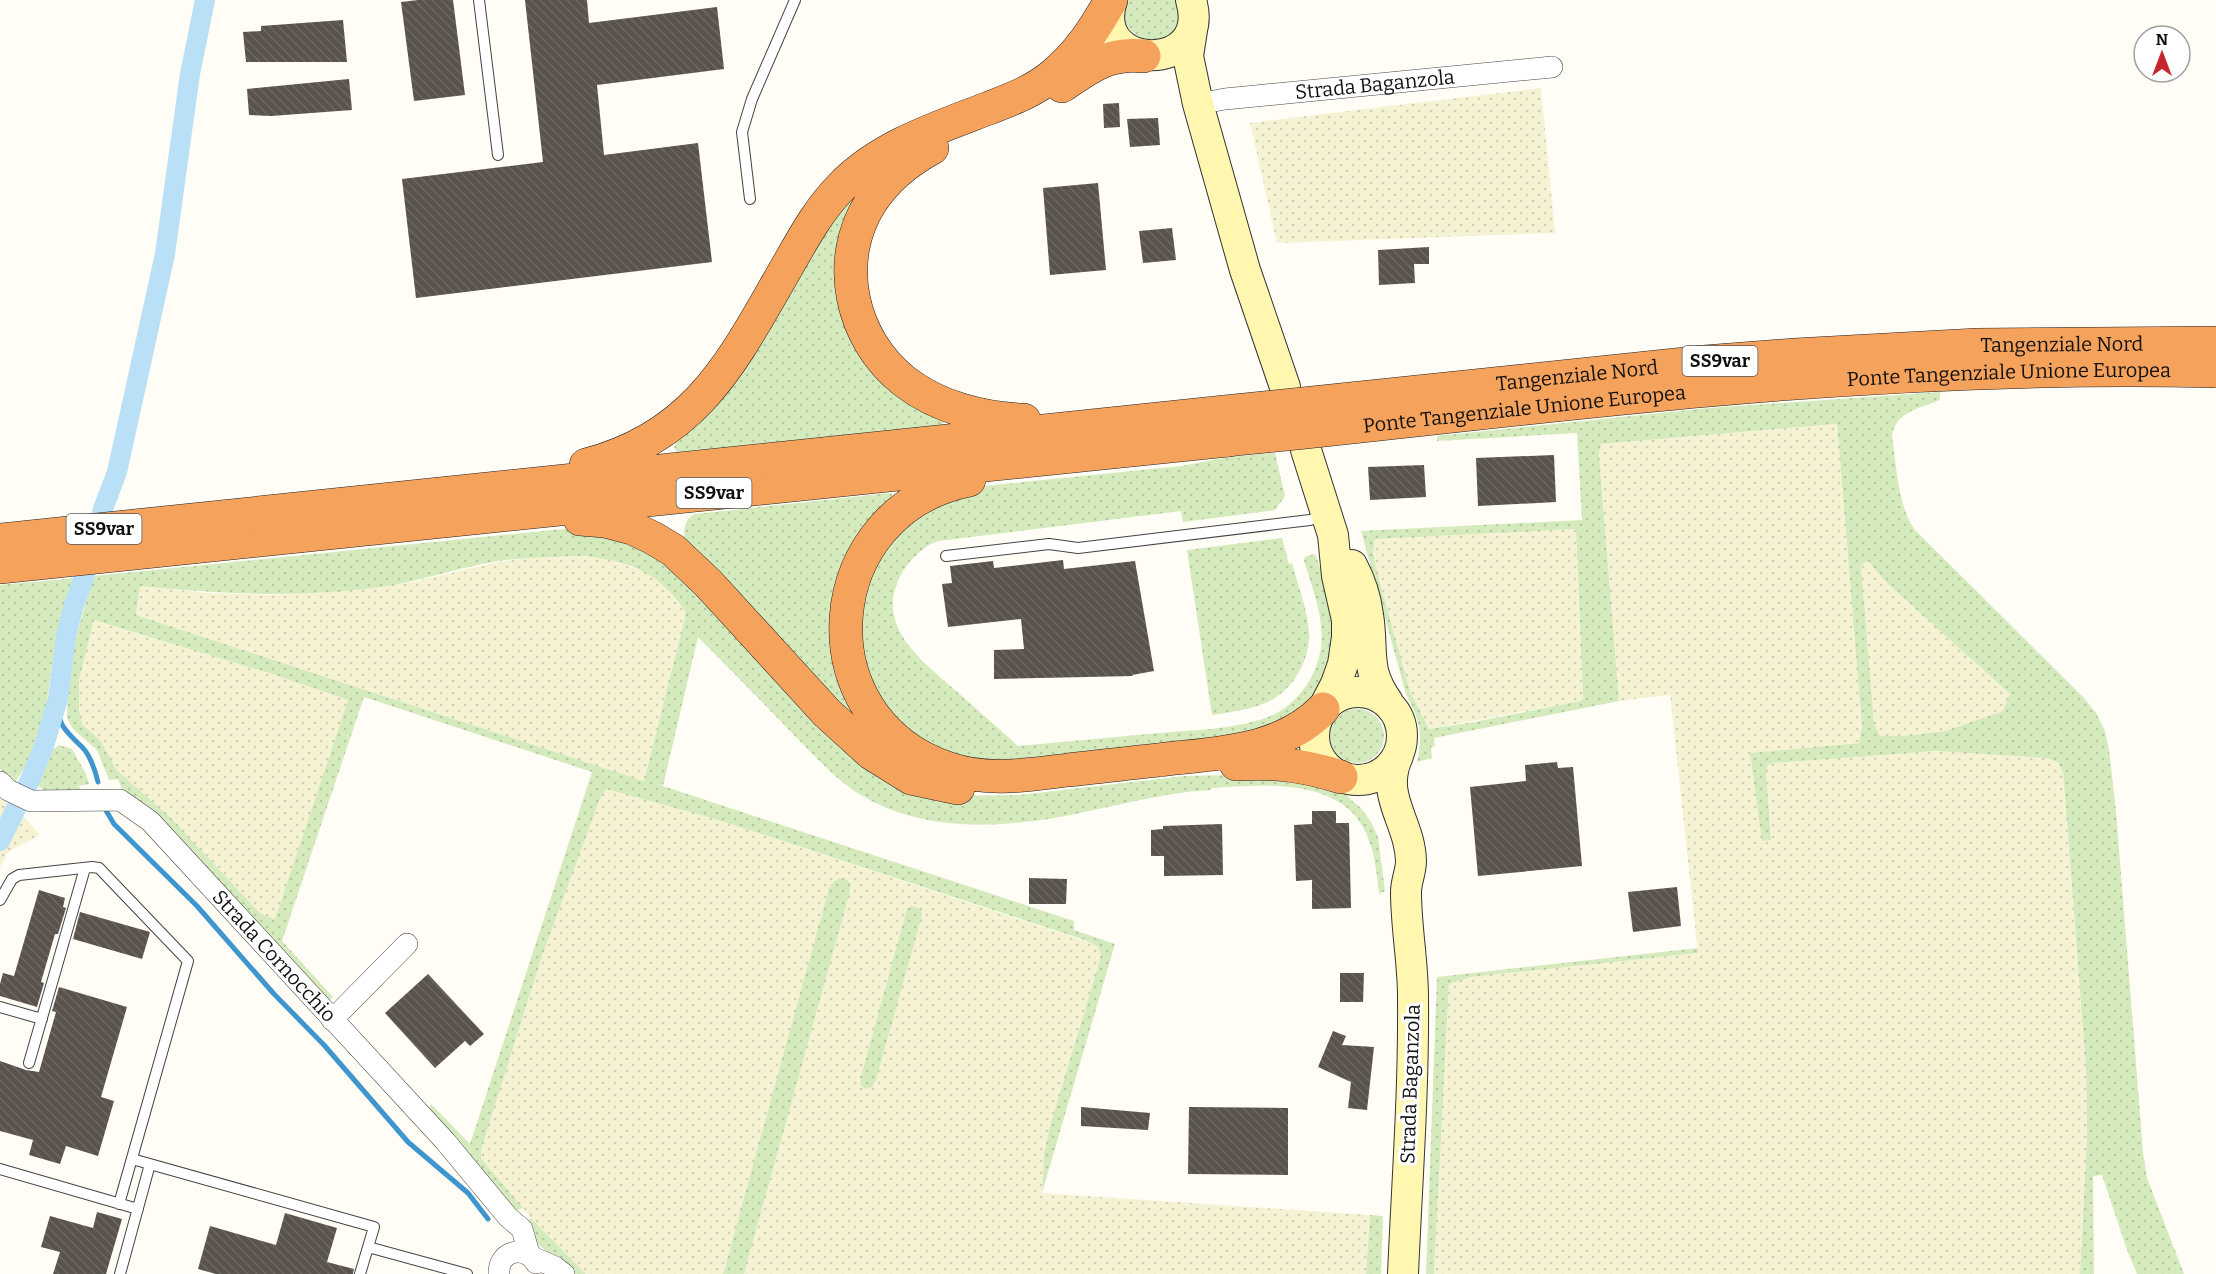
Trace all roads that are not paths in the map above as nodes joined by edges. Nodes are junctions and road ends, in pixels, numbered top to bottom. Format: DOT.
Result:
graph roads {
  1 [pos="479,0"];
  2 [pos="795,0"];
  3 [pos="1111,0"];
  4 [pos="1192,7"];
  5 [pos="1144,56"];
  6 [pos="1552,67"];
  7 [pos="1198,104"];
  8 [pos="498,155"];
  9 [pos="750,199"];
  10 [pos="2216,343"];
  11 [pos="2216,371"];
  12 [pos="1285,387"];
  13 [pos="1219,422"];
  14 [pos="1172,446"];
  15 [pos="1306,450"];
  16 [pos="335,505"];
  17 [pos="456,520"];
  18 [pos="1330,526"];
  19 [pos="204,532"];
  20 [pos="0,540"];
  21 [pos="946,556"];
  22 [pos="0,567"];
  23 [pos="1388,702"];
  24 [pos="1323,709"];
  25 [pos="1398,756"];
  26 [pos="1341,777"];
  27 [pos="4,786"];
  28 [pos="85,868"];
  29 [pos="1406,895"];
  30 [pos="0,900"];
  31 [pos="408,944"];
  32 [pos="0,1007"];
  33 [pos="42,1019"];
  34 [pos="333,1020"];
  35 [pos="29,1063"];
  36 [pos="132,1159"];
  37 [pos="150,1164"];
  38 [pos="0,1169"];
  39 [pos="119,1204"];
  40 [pos="138,1209"];
  41 [pos="507,1216"];
  42 [pos="368,1247"];
  43 [pos="535,1265"];
  44 [pos="502,1266"];
  45 [pos="120,1274"];
  46 [pos="360,1274"];
  47 [pos="467,1274"];
  48 [pos="564,1274"];
  49 [pos="1403,1274"];
  1 -- 8 [label="lane"];
  2 -- 9 [label="lane"];
  3 -- 5 [label="main road"];
  3 -- 16 [label="highway"];
  4 -- 5 [label="main road"];
  4 -- 7 [label="main road"];
  5 -- 7 [label="main road"];
  5 -- 13 [label="highway"];
  6 -- 7 [label="street, Strada Baganzola"];
  7 -- 12 [label="main road"];
  10 -- 13 [label="highway, Tangenziale Nord / SS9var, bridge"];
  11 -- 13 [label="highway, Ponte Tangenziale Unione Europea / SS9var, bridge"];
  13 -- 14 [label="highway, SS9var"];
  13 -- 16 [label="highway, SS9var"];
  14 -- 17 [label="highway, SS9var"];
  14 -- 24 [label="highway"];
  15 -- 18 [label="main road, Strada Baganzola"];
  16 -- 19 [label="highway, SS9var"];
  17 -- 19 [label="highway, SS9var"];
  17 -- 26 [label="highway"];
  18 -- 21 [label="lane"];
  18 -- 23 [label="main road, Strada Baganzola"];
  18 -- 24 [label="main road, Strada Baganzola"];
  19 -- 20 [label="highway, SS9var"];
  19 -- 22 [label="highway, SS9var"];
  23 -- 24 [label="main road"];
  23 -- 25 [label="main road, Strada Baganzola"];
  24 -- 26 [label="main road, Strada Baganzola"];
  25 -- 26 [label="main road"];
  25 -- 29 [label="main road, Strada Baganzola"];
  26 -- 29 [label="main road, Strada Baganzola"];
  27 -- 34 [label="street, Strada Cornocchio"];
  28 -- 30 [label="lane"];
  28 -- 33 [label="lane"];
  28 -- 36 [label="lane"];
  29 -- 49 [label="main road, Strada Baganzola"];
  31 -- 34 [label="street"];
  32 -- 33 [label="lane"];
  33 -- 35 [label="lane"];
  34 -- 41 [label="street, Strada Cornocchio"];
  36 -- 37 [label="lane"];
  36 -- 39 [label="lane"];
  37 -- 40 [label="lane"];
  37 -- 42 [label="lane"];
  38 -- 39 [label="lane"];
  39 -- 40 [label="lane"];
  40 -- 45 [label="lane"];
  41 -- 43 [label="street, Strada Cornocchio"];
  41 -- 44 [label="street"];
  42 -- 46 [label="lane"];
  42 -- 47 [label="lane"];
  43 -- 44 [label="street"];
  43 -- 48 [label="street"];
}
